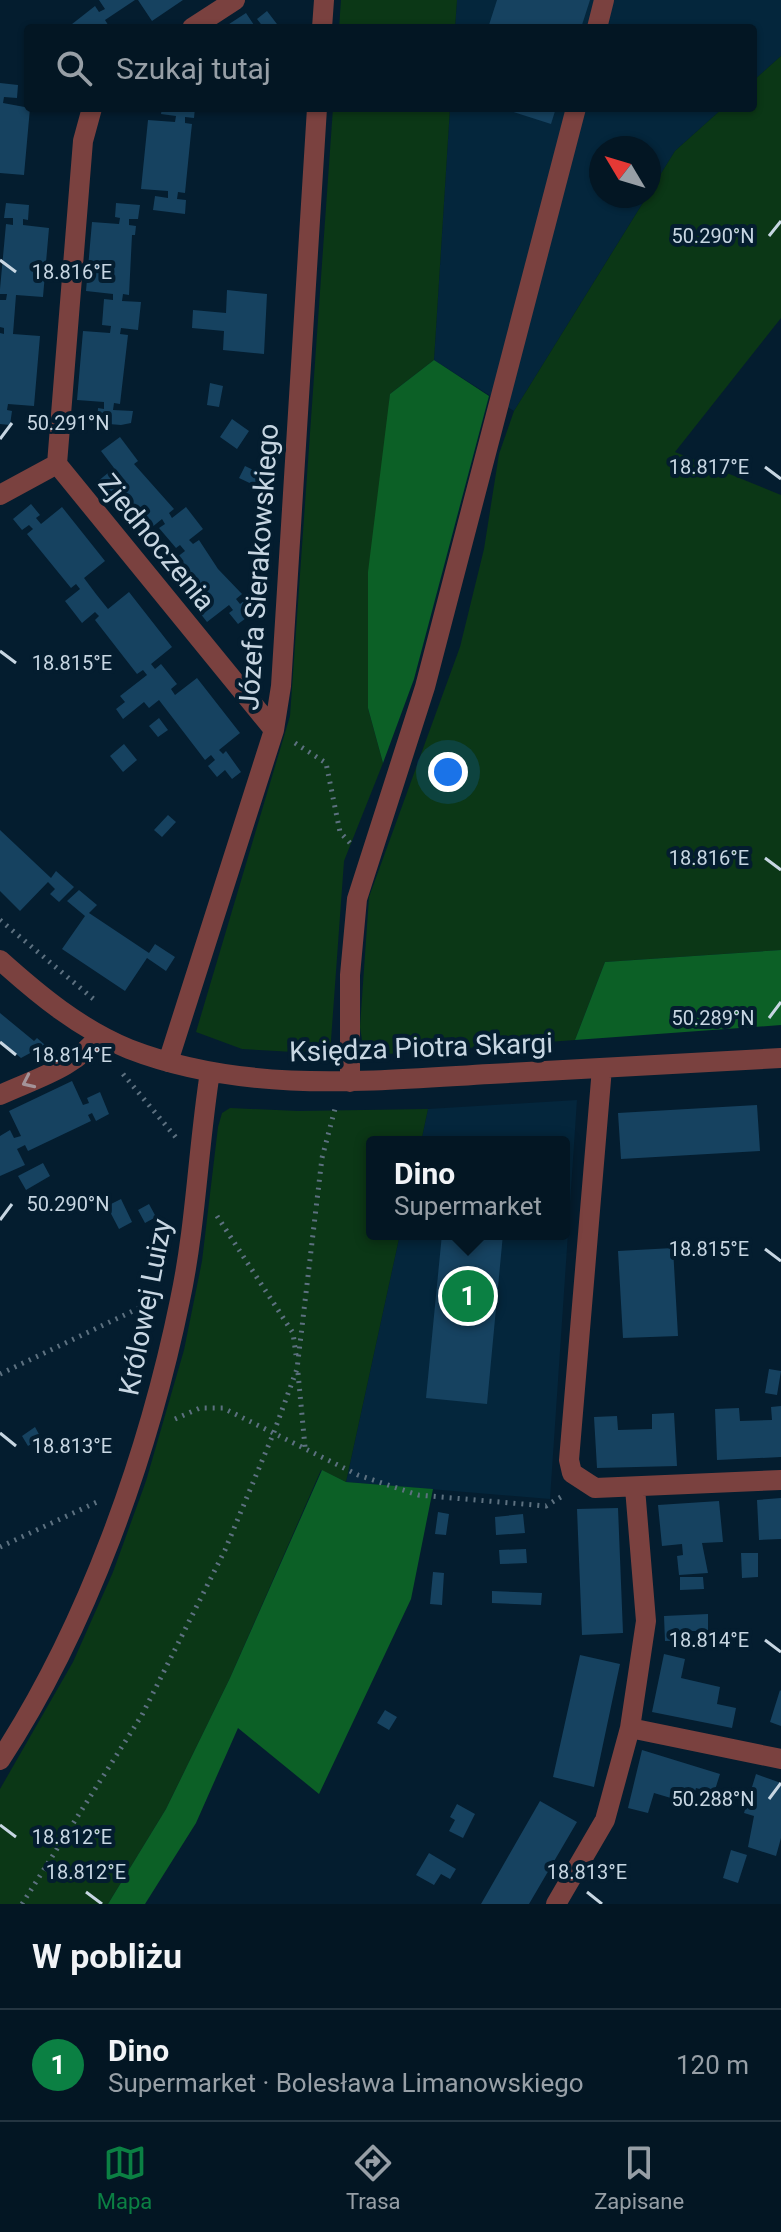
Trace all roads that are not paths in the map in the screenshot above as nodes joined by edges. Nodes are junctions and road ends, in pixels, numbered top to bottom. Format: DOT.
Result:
graph roads {
  1 [pos="235,0"];
  2 [pos="324,0"];
  3 [pos="604,0"];
  4 [pos="198,24"];
  5 [pos="322,24"];
  6 [pos="598,24"];
  7 [pos="91,112"];
  8 [pos="317,112"];
  9 [pos="575,112"];
  10 [pos="57,464"];
  11 [pos="0,495"];
  12 [pos="274,730"];
  13 [pos="0,960"];
  14 [pos="99,1035"];
  15 [pos="781,1058"];
  16 [pos="168,1062"];
  17 [pos="602,1068"];
  18 [pos="210,1072"];
  19 [pos="350,1082"];
  20 [pos="0,1095"];
  21 [pos="781,1480"];
  22 [pos="635,1488"];
  23 [pos="630,1728"];
  24 [pos="781,1759"];
  25 [pos="0,1760"];
  26 [pos="556,1904"];
  1 -- 4 [label="street"];
  2 -- 5 [label="street"];
  3 -- 6 [label="street"];
  7 -- 10 [label="street"];
  8 -- 12 [label="street, Józefa Sierakowskiego"];
  9 -- 19 [label="street"];
  10 -- 11 [label="street"];
  10 -- 12 [label="street, Zjednoczenia"];
  12 -- 16 [label="street, Józefa Sierakowskiego"];
  13 -- 14 [label="street, Księdza Piotra Skargi"];
  14 -- 16 [label="street, Księdza Piotra Skargi"];
  14 -- 20 [label="street, one-way"];
  15 -- 17 [label="street, Księdza Piotra Skargi"];
  16 -- 18 [label="street, Księdza Piotra Skargi"];
  17 -- 19 [label="street, Księdza Piotra Skargi"];
  17 -- 22 [label="street"];
  18 -- 19 [label="street, Księdza Piotra Skargi"];
  18 -- 25 [label="street, Królowej Luizy"];
  21 -- 22 [label="street"];
  22 -- 23 [label="street"];
  23 -- 24 [label="street"];
  23 -- 26 [label="street"];
}
